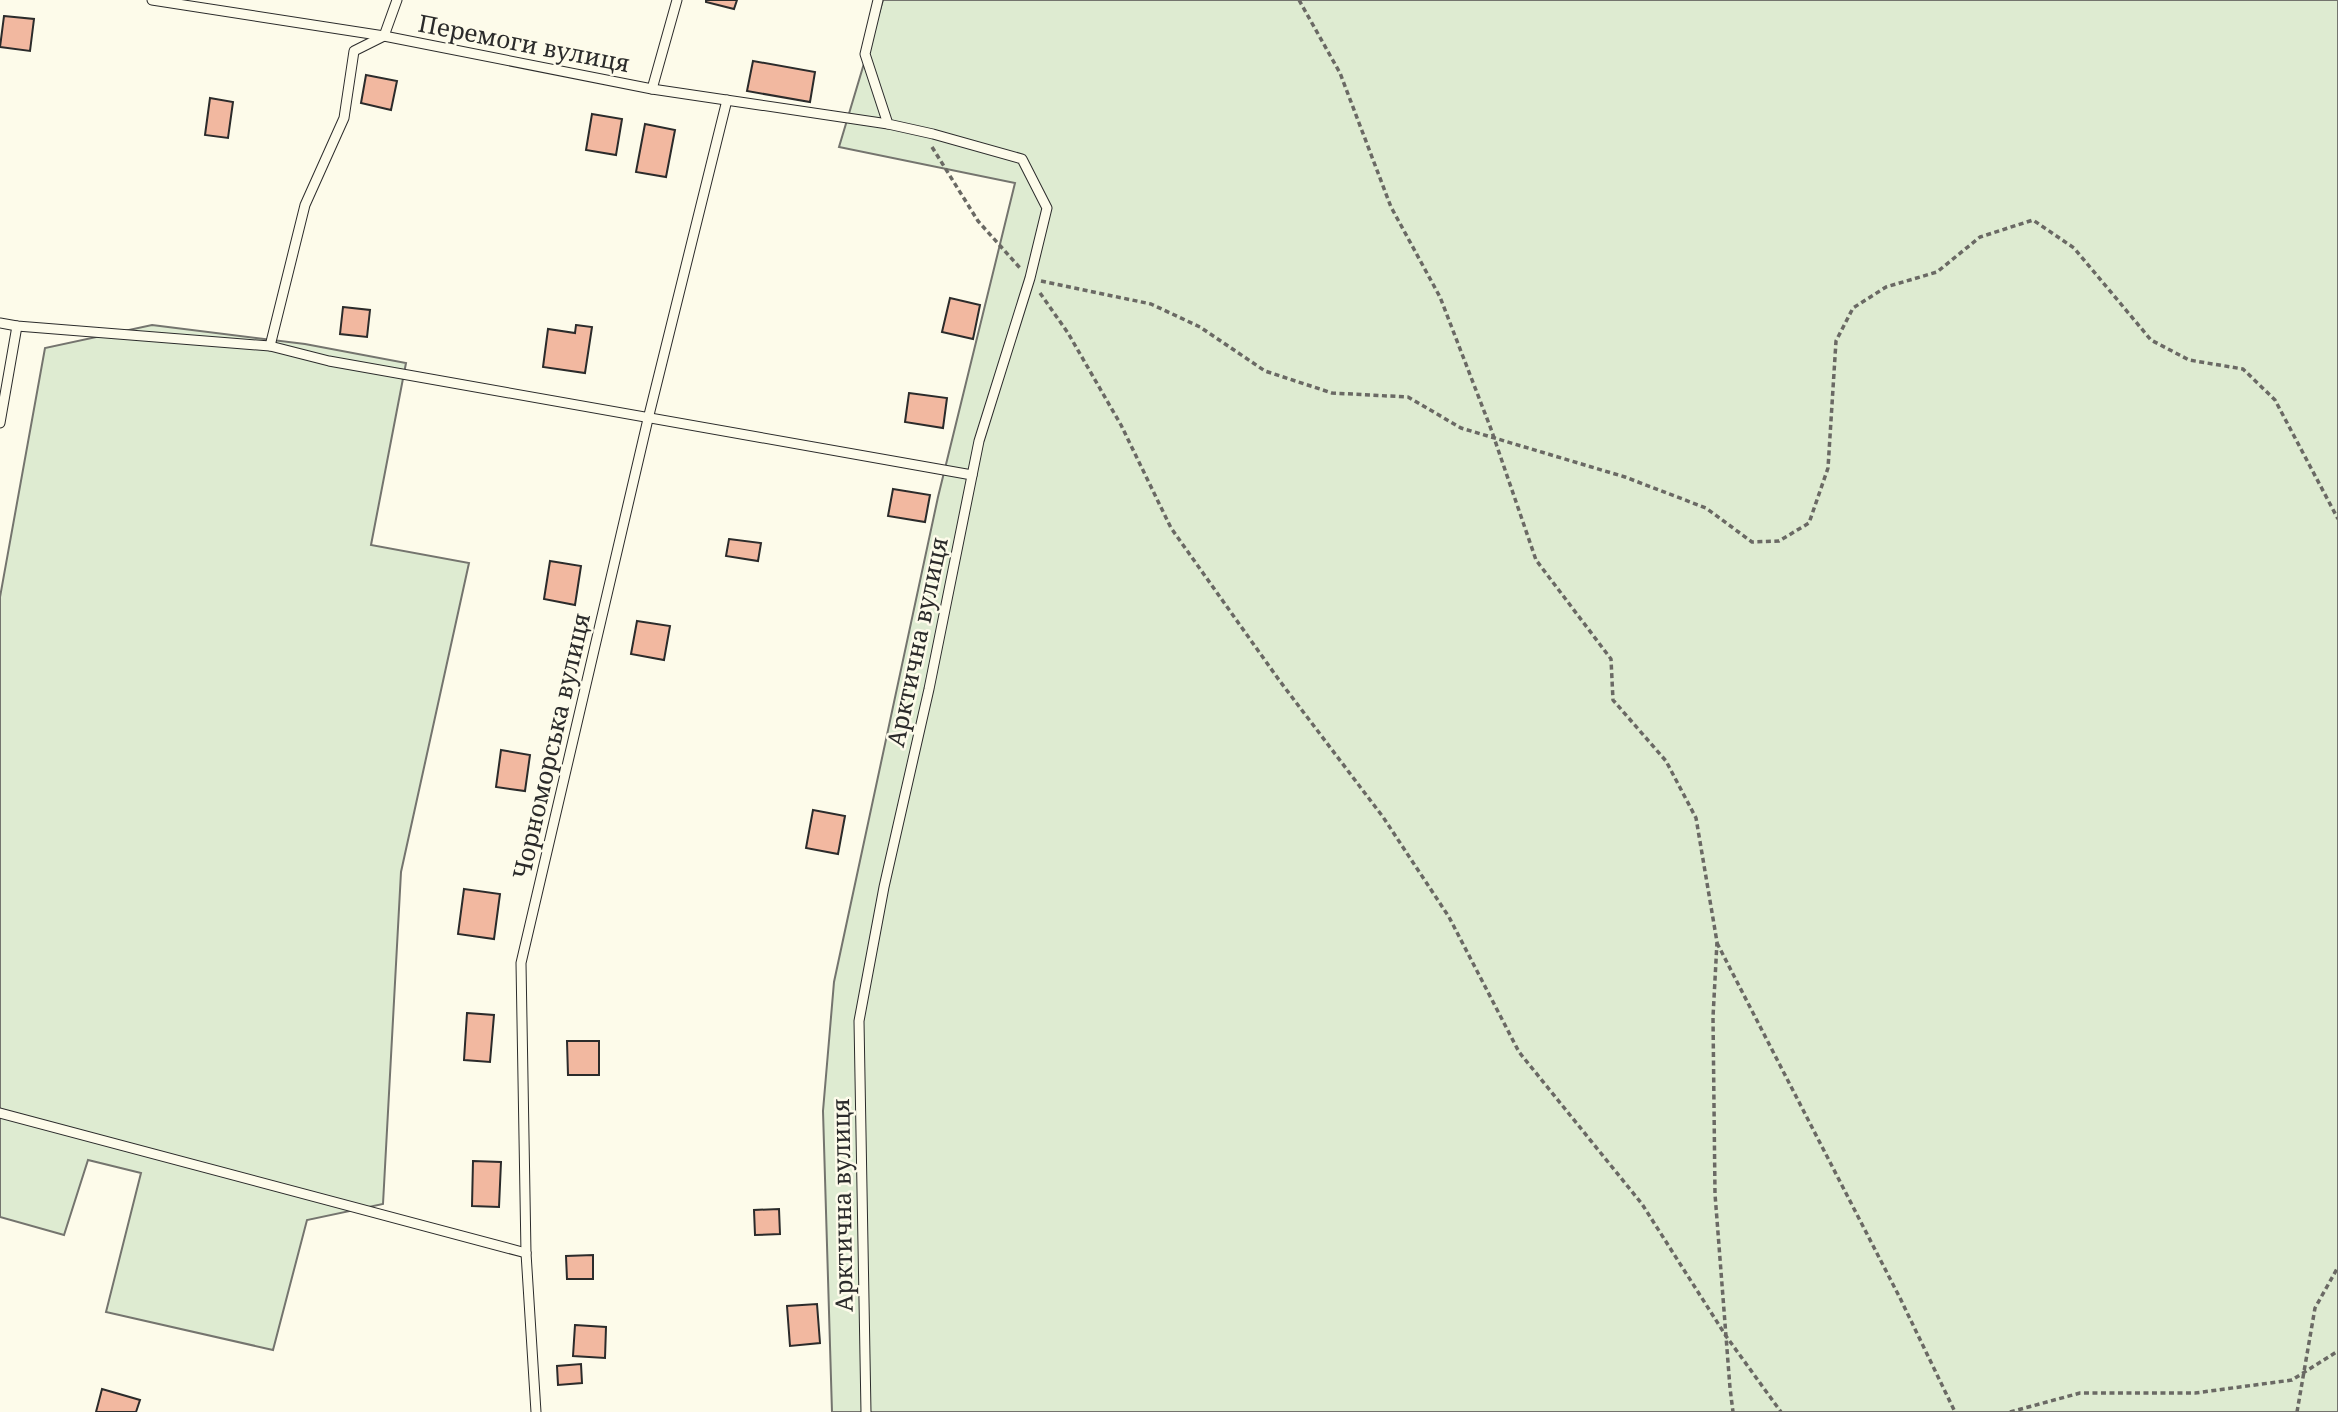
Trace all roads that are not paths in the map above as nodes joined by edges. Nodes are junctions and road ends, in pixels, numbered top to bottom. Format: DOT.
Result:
graph roads {
  1 [pos="152,0"];
  2 [pos="397,0"];
  3 [pos="677,0"];
  4 [pos="878,0"];
  5 [pos="384,36"];
  6 [pos="652,89"];
  7 [pos="727,100"];
  8 [pos="888,124"];
  9 [pos="0,323"];
  10 [pos="17,326"];
  11 [pos="270,346"];
  12 [pos="648,419"];
  13 [pos="0,423"];
  14 [pos="972,475"];
  15 [pos="0,1113"];
  16 [pos="526,1253"];
  17 [pos="536,1412"];
  18 [pos="866,1412"];
  1 -- 5 [label="lane, Перемоги вулиця"];
  2 -- 5 [label="lane"];
  3 -- 6 [label="lane"];
  4 -- 8 [label="lane"];
  5 -- 6 [label="lane, Перемоги вулиця"];
  5 -- 11 [label="lane"];
  6 -- 7 [label="lane, Перемоги вулиця"];
  7 -- 8 [label="lane, Перемоги вулиця"];
  7 -- 12 [label="lane, Чорноморська вулиця"];
  8 -- 14 [label="lane, Арктична вулиця"];
  9 -- 10 [label="lane"];
  10 -- 11 [label="lane"];
  10 -- 13 [label="lane"];
  11 -- 12 [label="lane"];
  12 -- 14 [label="lane"];
  12 -- 16 [label="lane, Чорноморська вулиця"];
  14 -- 18 [label="lane, Арктична вулиця"];
  15 -- 16 [label="lane"];
  16 -- 17 [label="lane, Чорноморська вулиця"];
}
